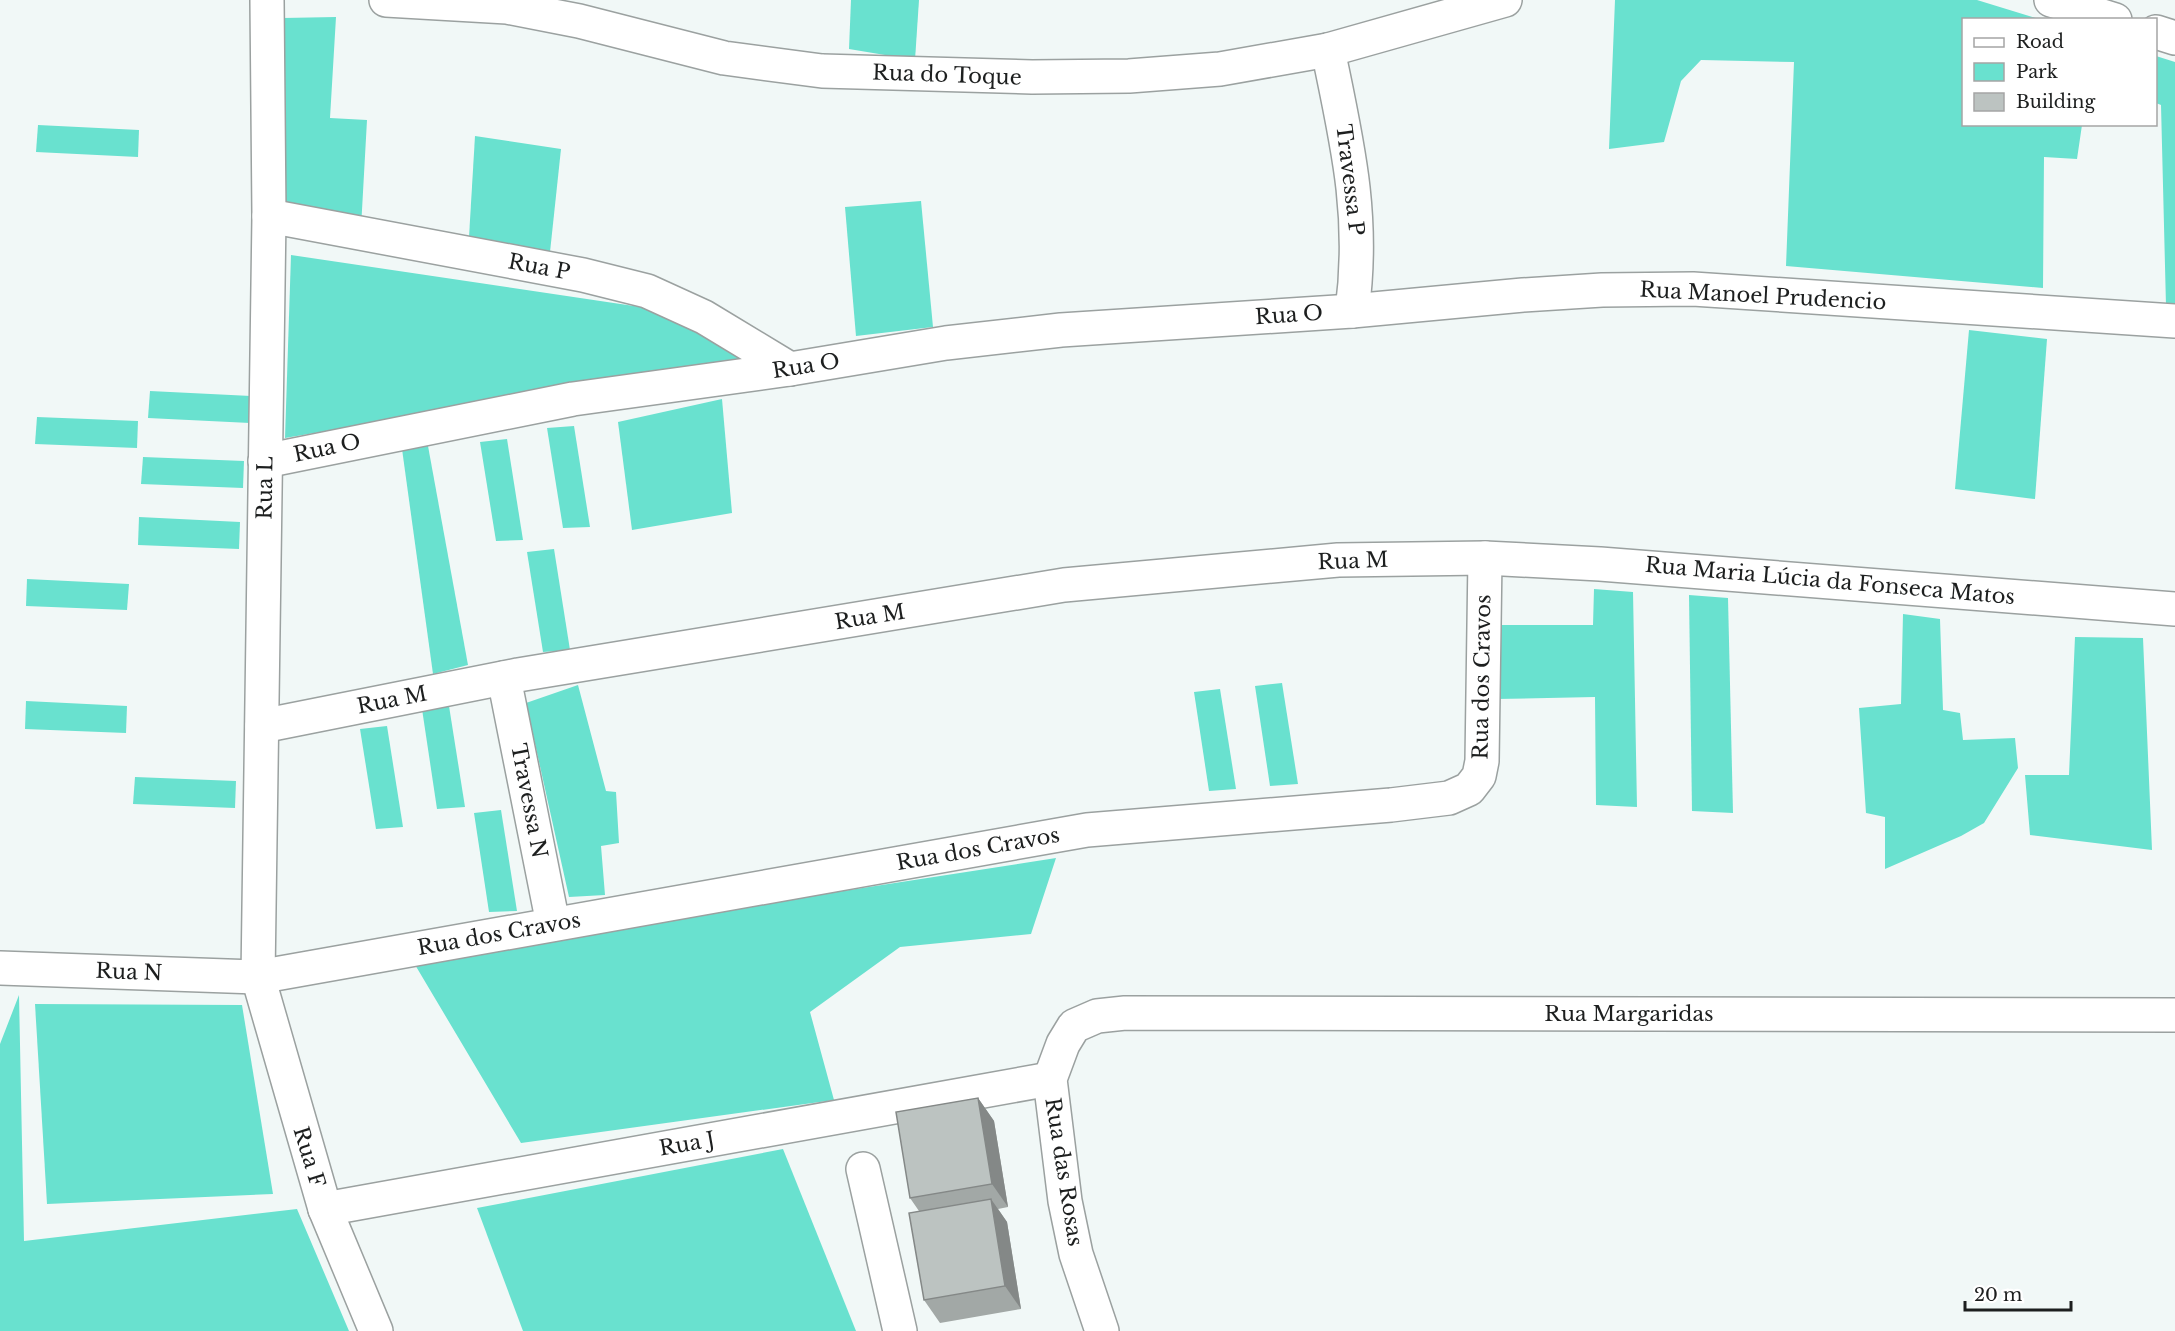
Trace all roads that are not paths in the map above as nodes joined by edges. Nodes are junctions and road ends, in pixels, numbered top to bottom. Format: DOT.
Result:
graph roads {
  1 [pos="267,0"];
  2 [pos="386,0"];
  3 [pos="1505,0"];
  4 [pos="2051,0"];
  5 [pos="2109,18"];
  6 [pos="2157,32"];
  7 [pos="2175,38"];
  8 [pos="1328,50"];
  9 [pos="269,216"];
  10 [pos="1352,311"];
  11 [pos="2175,321"];
  12 [pos="790,369"];
  13 [pos="265,460"];
  14 [pos="1485,558"];
  15 [pos="2175,609"];
  16 [pos="504,678"];
  17 [pos="262,726"];
  18 [pos="553,924"];
  19 [pos="0,968"];
  20 [pos="258,977"];
  21 [pos="2175,1015"];
  22 [pos="1083,1020"];
  23 [pos="1050,1079"];
  24 [pos="863,1169"];
  25 [pos="325,1209"];
  26 [pos="376,1331"];
  27 [pos="900,1331"];
  28 [pos="1102,1331"];
  1 -- 9 [label="street, Rua L"];
  2 -- 8 [label="street, Rua do Toque"];
  3 -- 8 [label="street, Rua do Toque"];
  4 -- 5 [label="street"];
  6 -- 7 [label="street"];
  8 -- 10 [label="street, Travessa P"];
  9 -- 12 [label="street, Rua P"];
  9 -- 13 [label="street, Rua L"];
  10 -- 11 [label="street, Rua Manoel Prudencio"];
  10 -- 12 [label="street, Rua O"];
  12 -- 13 [label="street, Rua O"];
  13 -- 17 [label="street, Rua L"];
  14 -- 15 [label="street, Rua Maria Lúcia da Fonseca Matos"];
  14 -- 16 [label="street, Rua M"];
  14 -- 18 [label="street, Rua dos Cravos"];
  16 -- 17 [label="street, Rua M"];
  16 -- 18 [label="street, Travessa N"];
  17 -- 20 [label="street, Rua L"];
  18 -- 20 [label="street, Rua dos Cravos"];
  19 -- 20 [label="street, Rua N"];
  20 -- 25 [label="street, Rua F"];
  21 -- 22 [label="street, Rua Margaridas"];
  22 -- 23 [label="street, Rua das Rosas"];
  23 -- 25 [label="street, Rua J"];
  23 -- 28 [label="street, Rua das Rosas"];
  24 -- 27 [label="street"];
  25 -- 26 [label="street, Rua F"];
}
